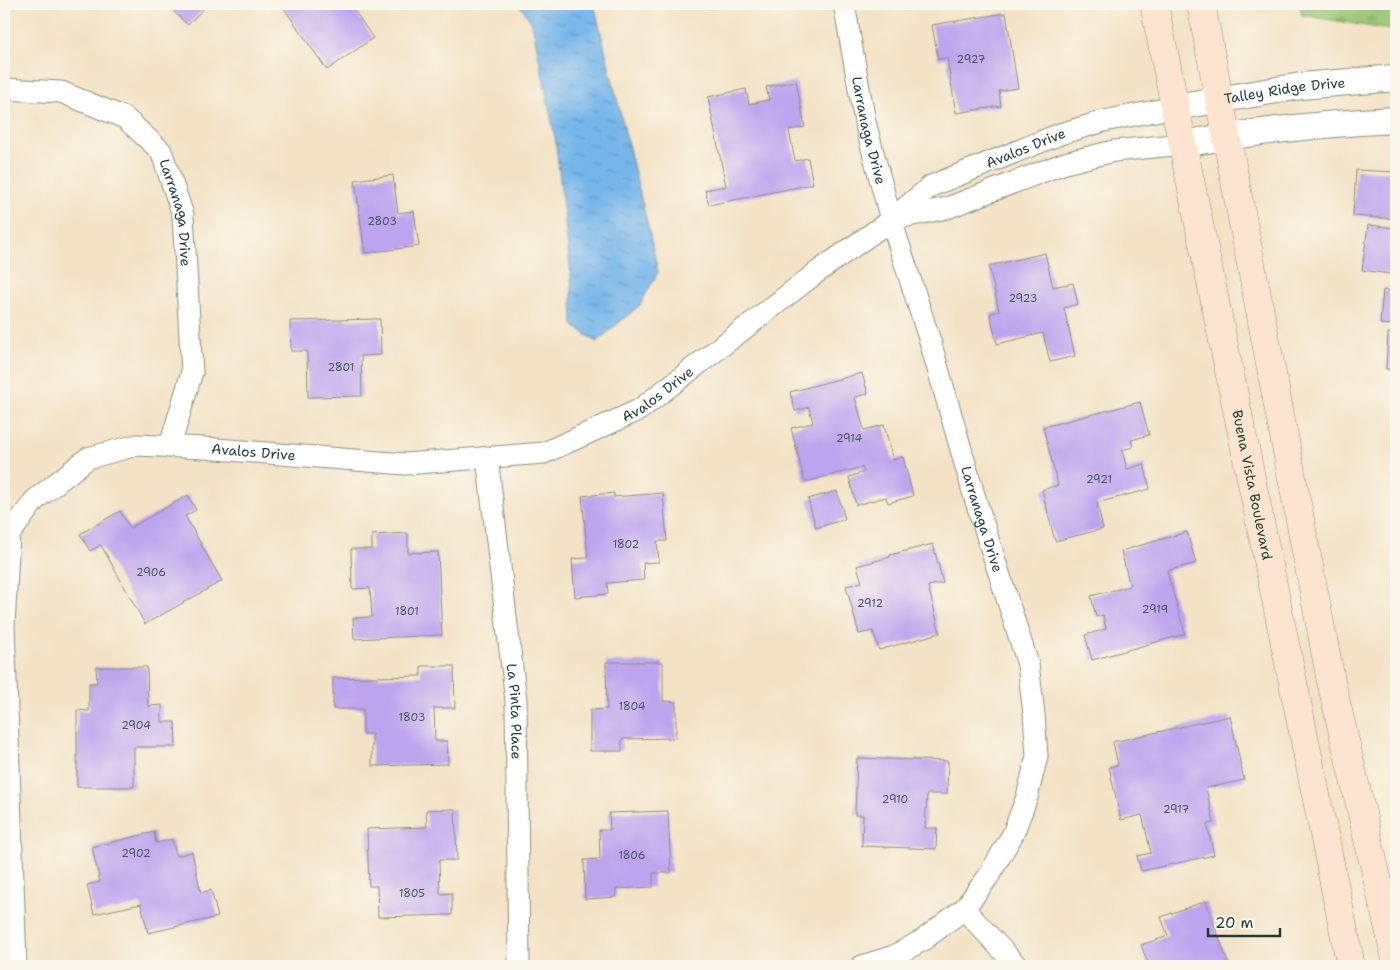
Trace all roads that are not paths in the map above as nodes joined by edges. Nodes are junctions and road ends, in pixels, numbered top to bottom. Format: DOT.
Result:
graph roads {
  1 [pos="844,4"];
  2 [pos="1154,4"];
  3 [pos="1201,4"];
  4 [pos="1396,78"];
  5 [pos="4,89"];
  6 [pos="1220,98"];
  7 [pos="1175,107"];
  8 [pos="1396,120"];
  9 [pos="1227,136"];
  10 [pos="1183,144"];
  11 [pos="891,220"];
  12 [pos="168,447"];
  13 [pos="486,458"];
  14 [pos="964,909"];
  15 [pos="1396,959"];
  16 [pos="16,966"];
  17 [pos="519,966"];
  18 [pos="862,966"];
  19 [pos="1017,966"];
  20 [pos="1351,966"];
  1 -- 11 [label="street, Larranaga Drive"];
  2 -- 7 [label="main road, Buena Vista Boulevard"];
  3 -- 6 [label="main road"];
  4 -- 6 [label="street, Talley Ridge Drive"];
  5 -- 12 [label="street, Larranaga Drive"];
  6 -- 7 [label="street, Talley Ridge Drive"];
  6 -- 9 [label="main road"];
  7 -- 10 [label="main road, Buena Vista Boulevard"];
  7 -- 11 [label="street, Avalos Drive"];
  8 -- 9 [label="street"];
  9 -- 10 [label="street"];
  9 -- 15 [label="main road"];
  10 -- 11 [label="street, Avalos Drive"];
  10 -- 20 [label="main road, Buena Vista Boulevard"];
  11 -- 13 [label="street, Avalos Drive"];
  11 -- 14 [label="street, Larranaga Drive"];
  12 -- 13 [label="street, Avalos Drive"];
  12 -- 16 [label="street, Avalos Drive"];
  13 -- 17 [label="street, La Pinta Place"];
  14 -- 18 [label="street, Larranaga Drive"];
  14 -- 19 [label="street"];
}
